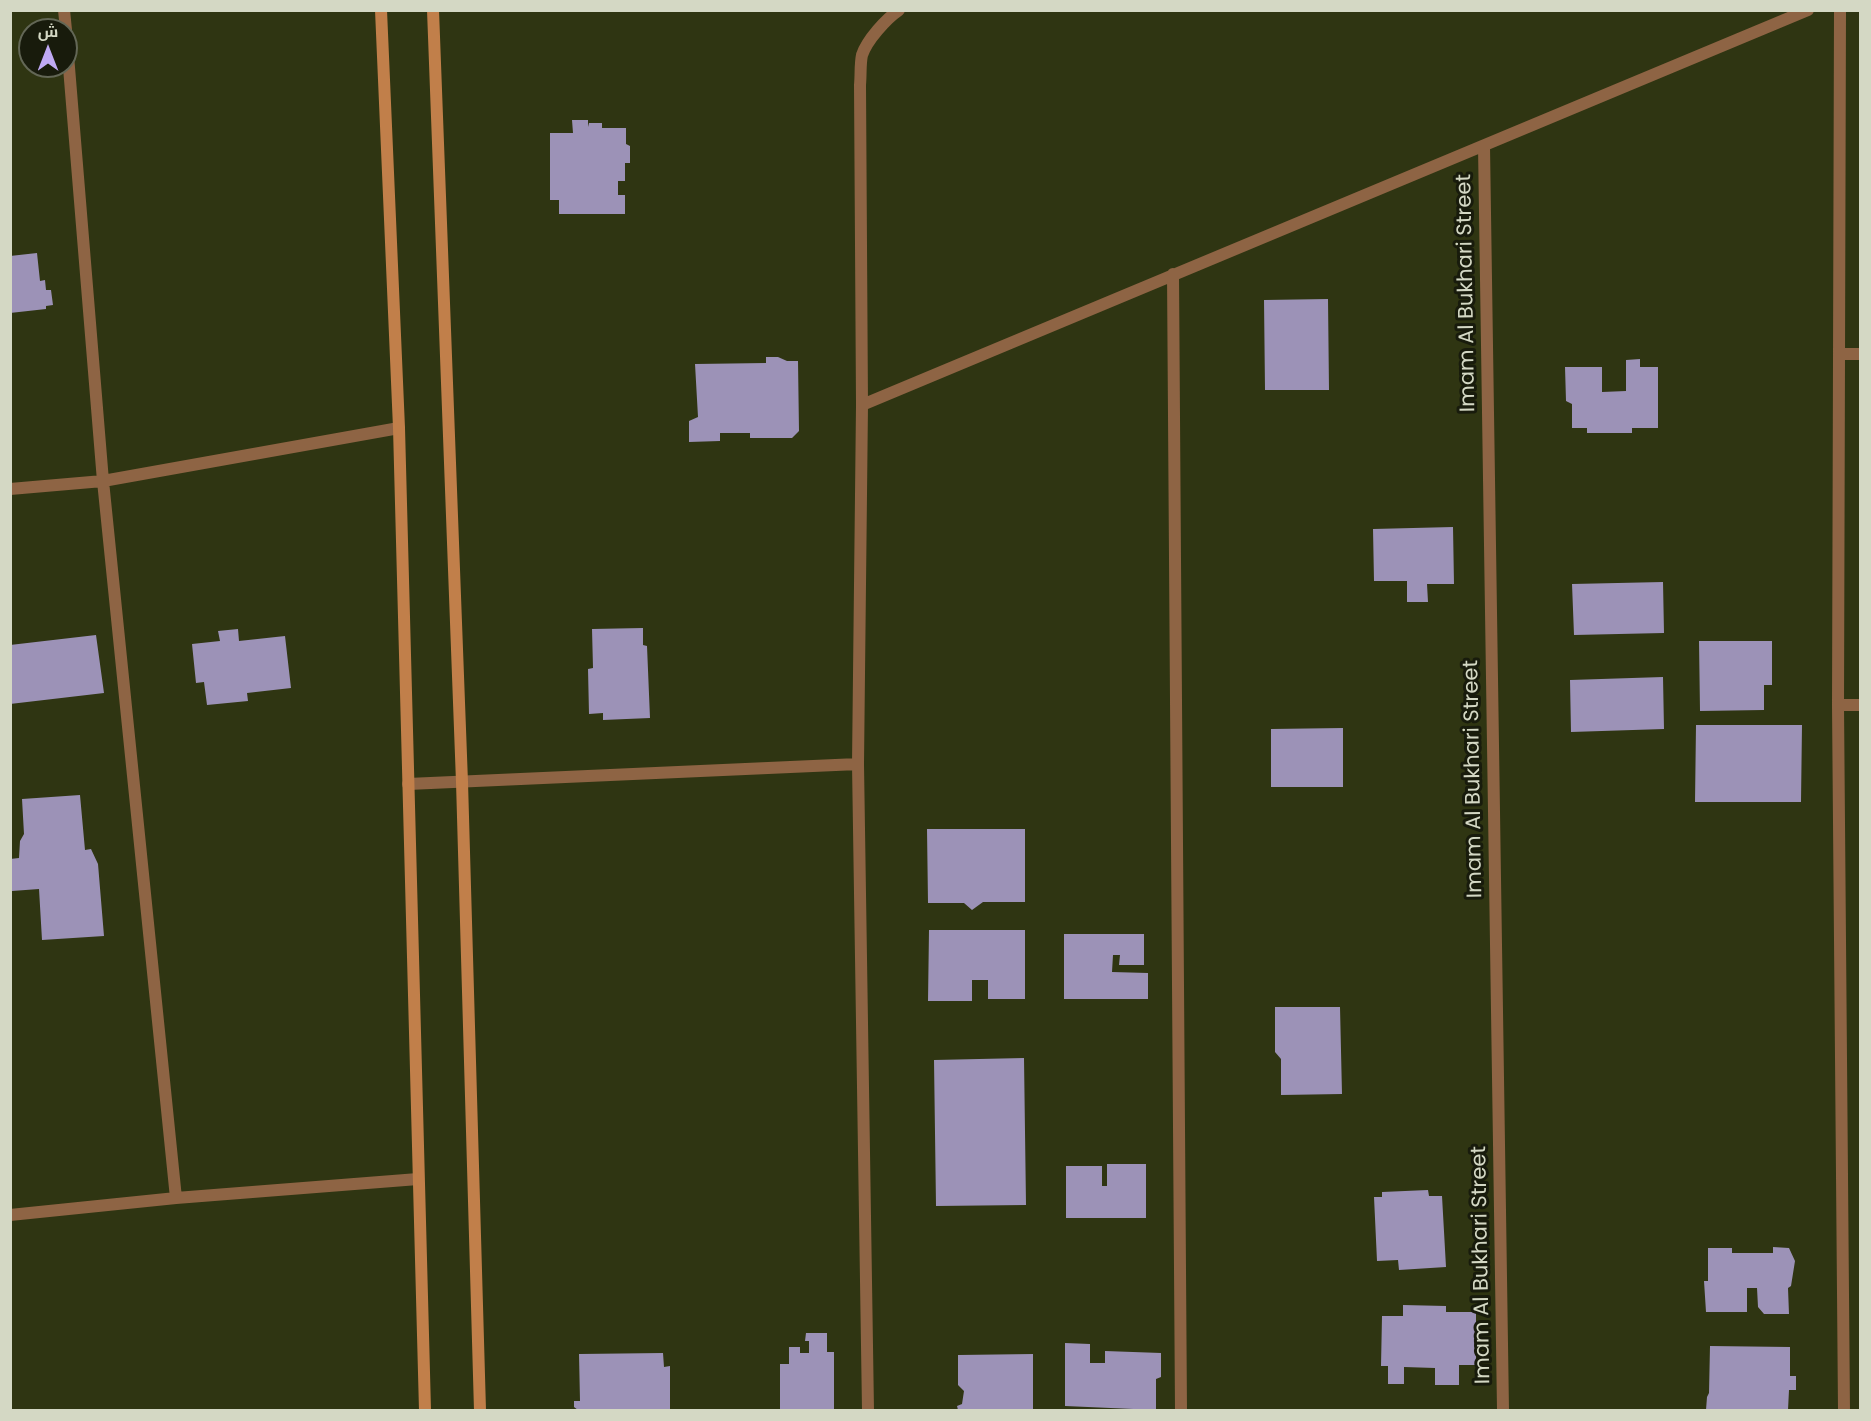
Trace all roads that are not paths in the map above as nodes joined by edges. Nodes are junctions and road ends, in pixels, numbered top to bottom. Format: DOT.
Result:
graph roads {
  1 [pos="381,10"];
  2 [pos="433,10"];
  3 [pos="899,10"];
  4 [pos="1808,10"];
  5 [pos="1840,10"];
  6 [pos="70,78"];
  7 [pos="1484,147"];
  8 [pos="1173,274"];
  9 [pos="1840,354"];
  10 [pos="1860,354"];
  11 [pos="862,405"];
  12 [pos="399,428"];
  13 [pos="103,481"];
  14 [pos="10,489"];
  15 [pos="1838,705"];
  16 [pos="1860,705"];
  17 [pos="858,764"];
  18 [pos="462,782"];
  19 [pos="408,784"];
  20 [pos="418,1179"];
  21 [pos="176,1198"];
  22 [pos="10,1215"];
  23 [pos="425,1410"];
  24 [pos="480,1410"];
  25 [pos="868,1410"];
  26 [pos="1181,1410"];
  27 [pos="1503,1410"];
  28 [pos="1844,1410"];
  1 -- 12 [label="main road"];
  2 -- 18 [label="main road"];
  3 -- 11 [label="street"];
  4 -- 7 [label="street"];
  5 -- 9 [label="street"];
  6 -- 13 [label="street"];
  7 -- 8 [label="street"];
  7 -- 27 [label="street, Imam Al Bukhari Street"];
  8 -- 11 [label="street"];
  8 -- 26 [label="street"];
  9 -- 10 [label="street"];
  9 -- 15 [label="street"];
  11 -- 17 [label="street"];
  12 -- 13 [label="street"];
  12 -- 19 [label="main road"];
  13 -- 14 [label="street"];
  13 -- 21 [label="street"];
  15 -- 16 [label="street"];
  15 -- 28 [label="street"];
  17 -- 18 [label="street"];
  17 -- 25 [label="street"];
  18 -- 19 [label="street"];
  18 -- 24 [label="main road"];
  19 -- 20 [label="main road"];
  20 -- 21 [label="street"];
  20 -- 23 [label="main road"];
  21 -- 22 [label="street"];
}
